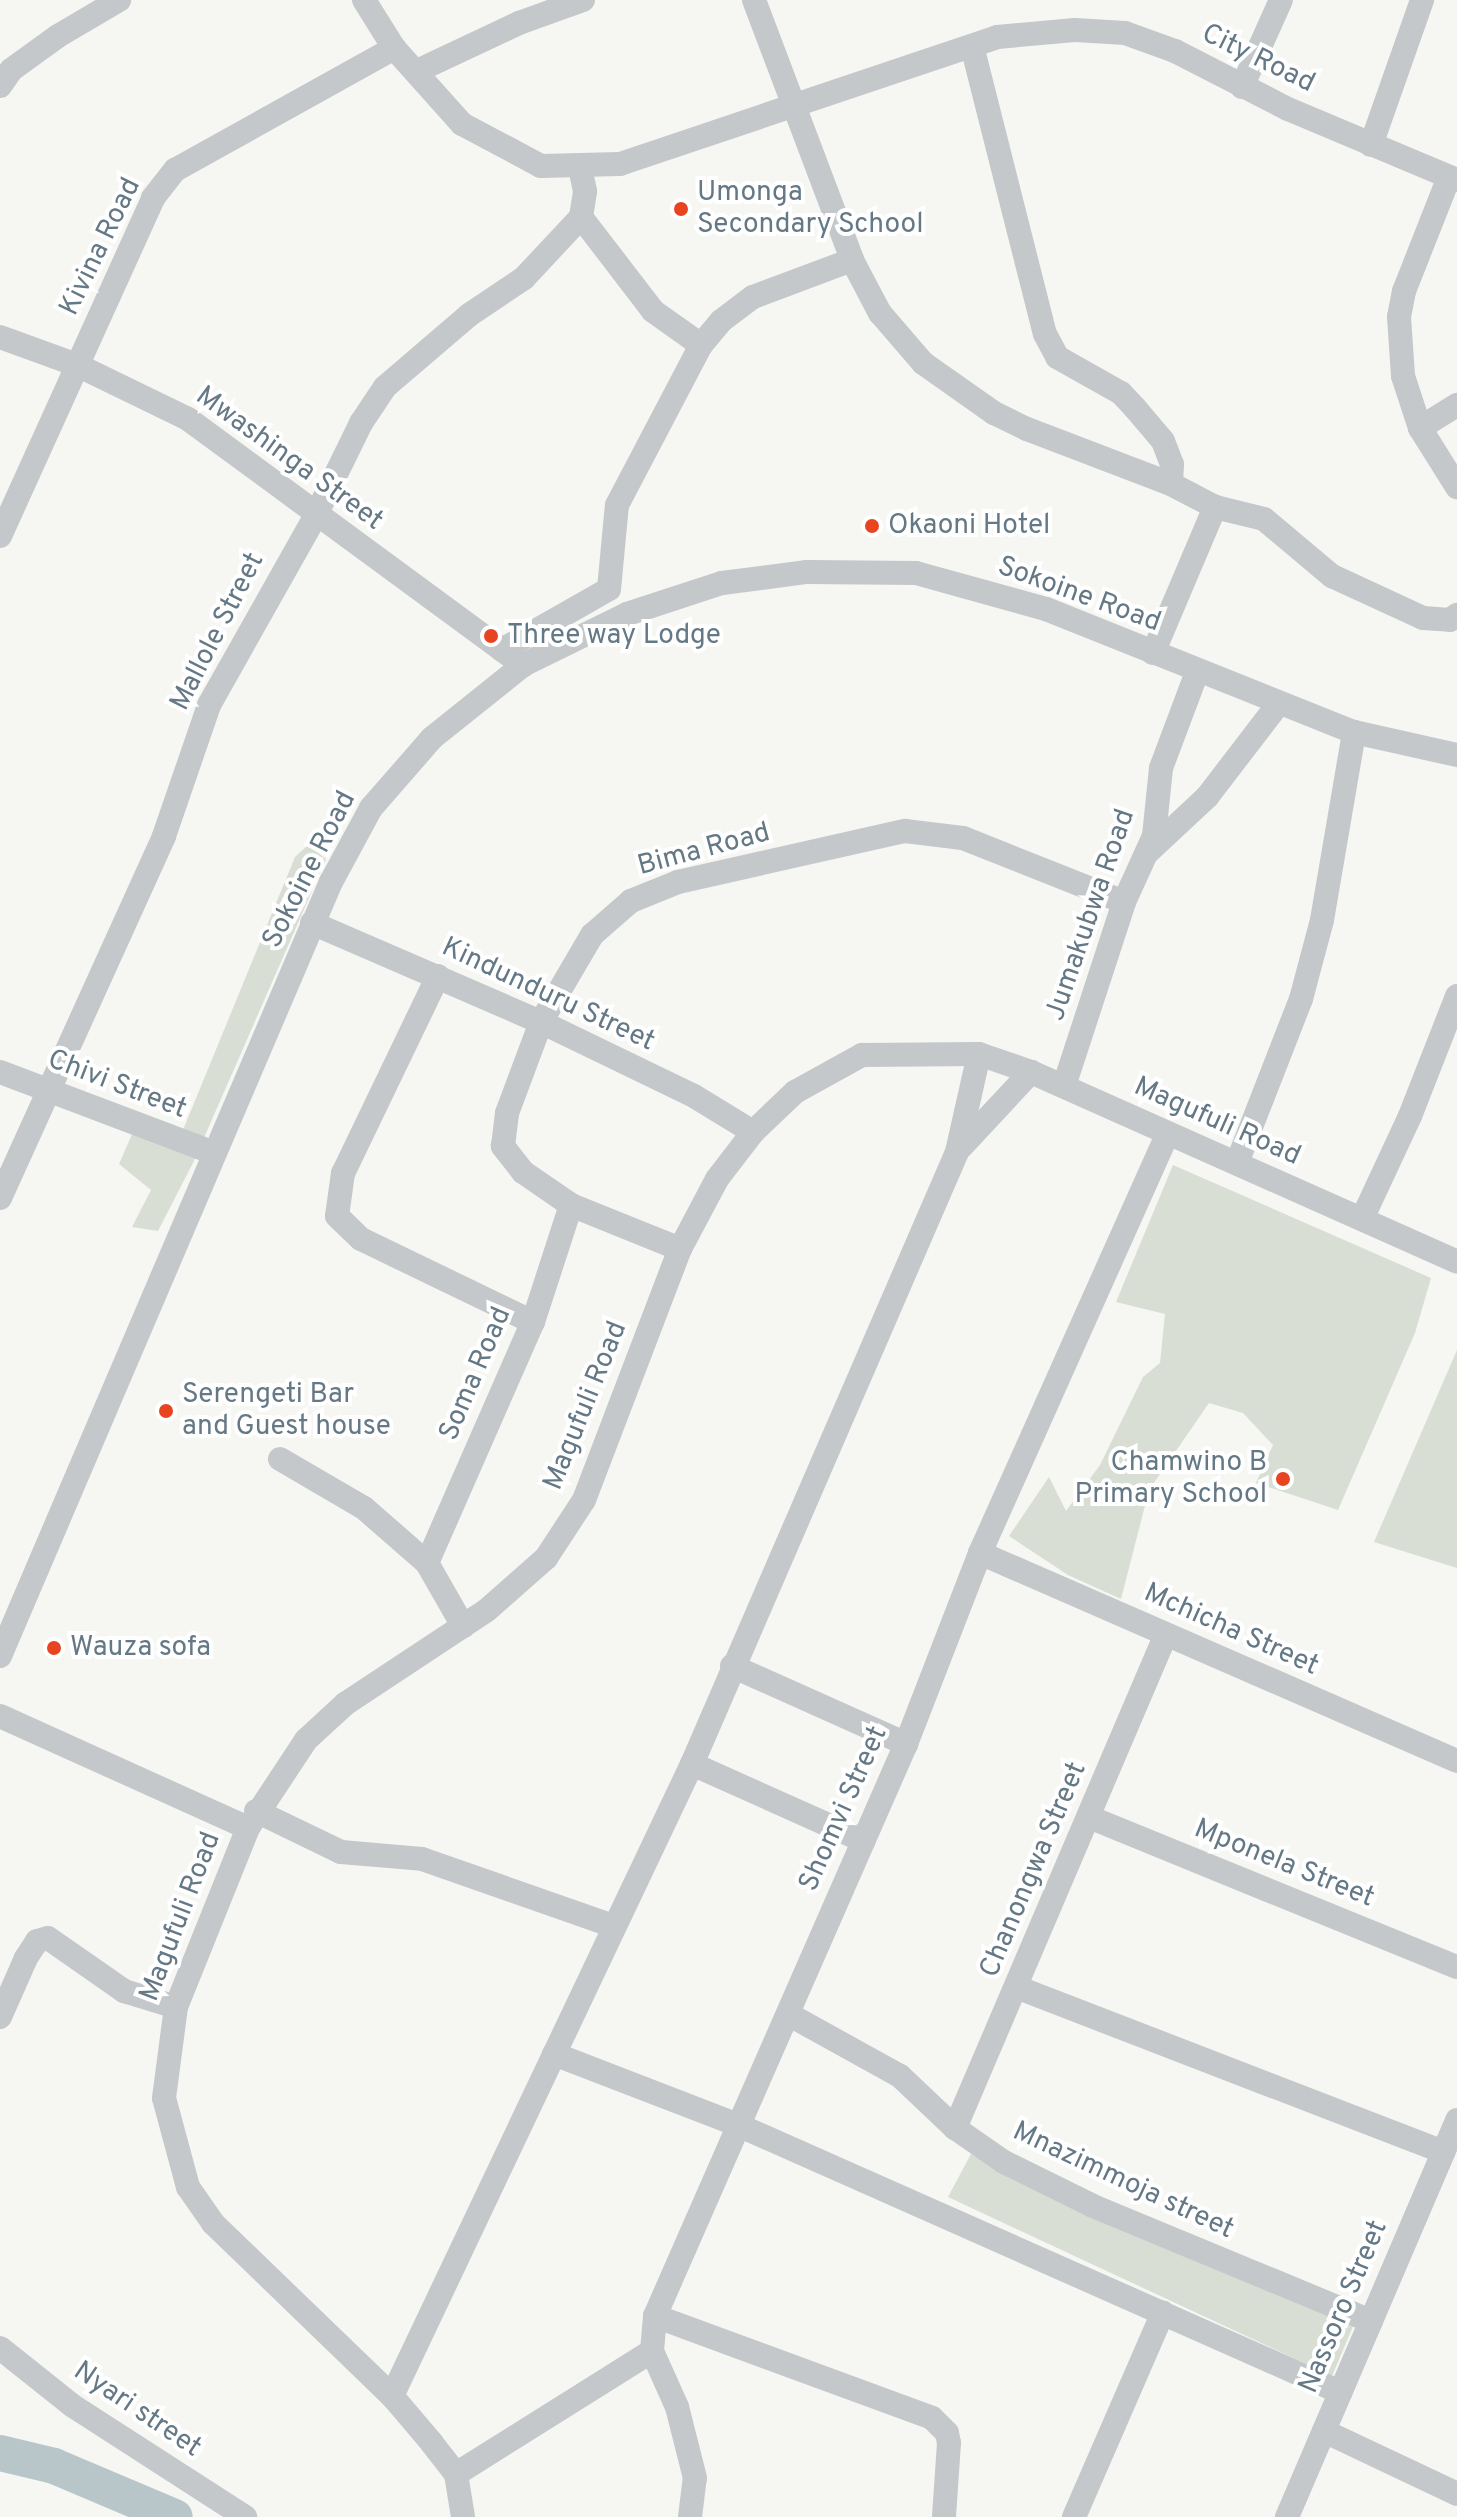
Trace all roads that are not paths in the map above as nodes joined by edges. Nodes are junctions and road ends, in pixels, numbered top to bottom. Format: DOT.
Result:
graph roads {
  1 [pos="119,0"];
  2 [pos="364,0"];
  3 [pos="583,0"];
  4 [pos="754,0"];
  5 [pos="1281,0"];
  6 [pos="1422,0"];
  7 [pos="972,46"];
  8 [pos="394,48"];
  9 [pos="4,70"];
  10 [pos="417,71"];
  11 [pos="1242,87"];
  12 [pos="797,107"];
  13 [pos="1371,145"];
  14 [pos="580,168"];
  15 [pos="1453,178"];
  16 [pos="581,217"];
  17 [pos="852,260"];
  18 [pos="0,337"];
  19 [pos="701,345"];
  20 [pos="77,365"];
  21 [pos="1457,405"];
  22 [pos="1420,428"];
  23 [pos="1171,484"];
  24 [pos="1457,487"];
  25 [pos="1215,507"];
  26 [pos="315,517"];
  27 [pos="0,536"];
  28 [pos="1457,615"];
  29 [pos="502,650"];
  30 [pos="1153,653"];
  31 [pos="523,665"];
  32 [pos="1197,672"];
  33 [pos="1279,703"];
  34 [pos="1354,732"];
  35 [pos="1457,755"];
  36 [pos="1147,853"];
  37 [pos="1124,902"];
  38 [pos="312,923"];
  39 [pos="438,976"];
  40 [pos="1457,996"];
  41 [pos="541,1022"];
  42 [pos="979,1054"];
  43 [pos="0,1072"];
  44 [pos="1031,1072"];
  45 [pos="1064,1086"];
  46 [pos="48,1091"];
  47 [pos="753,1132"];
  48 [pos="1168,1133"];
  49 [pos="957,1152"];
  50 [pos="214,1153"];
  51 [pos="1237,1163"];
  52 [pos="0,1198"];
  53 [pos="571,1205"];
  54 [pos="1362,1219"];
  55 [pos="680,1249"];
  56 [pos="1457,1262"];
  57 [pos="533,1322"];
  58 [pos="280,1459"];
  59 [pos="980,1553"];
  60 [pos="427,1563"];
  61 [pos="463,1626"];
  62 [pos="1166,1634"];
  63 [pos="0,1656"];
  64 [pos="732,1666"];
  65 [pos="0,1716"];
  66 [pos="906,1744"];
  67 [pos="1457,1761"];
  68 [pos="692,1764"];
  69 [pos="1089,1817"];
  70 [pos="252,1819"];
  71 [pos="864,1841"];
  72 [pos="613,1926"];
  73 [pos="1457,1967"];
  74 [pos="1016,1987"];
  75 [pos="176,2007"];
  76 [pos="788,2014"];
  77 [pos="0,2017"];
  78 [pos="554,2054"];
  79 [pos="1457,2120"];
  80 [pos="738,2125"];
  81 [pos="955,2128"];
  82 [pos="1443,2152"];
  83 [pos="1163,2312"];
  84 [pos="655,2316"];
  85 [pos="1371,2321"];
  86 [pos="0,2348"];
  87 [pos="652,2351"];
  88 [pos="1340,2392"];
  89 [pos="392,2396"];
  90 [pos="1324,2431"];
  91 [pos="456,2474"];
  92 [pos="1457,2494"];
  93 [pos="245,2517"];
  94 [pos="463,2517"];
  95 [pos="690,2517"];
  96 [pos="944,2517"];
  97 [pos="1074,2517"];
  98 [pos="1287,2517"];
  1 -- 9 [label="street"];
  2 -- 8 [label="street, City Road"];
  3 -- 10 [label="street"];
  4 -- 12 [label="street"];
  5 -- 11 [label="street"];
  6 -- 13 [label="street"];
  7 -- 11 [label="street, City Road"];
  7 -- 12 [label="street, City Road"];
  7 -- 23 [label="street"];
  8 -- 10 [label="street, City Road"];
  8 -- 20 [label="street, Kivina Road"];
  10 -- 14 [label="street, City Road"];
  11 -- 13 [label="street, City Road"];
  12 -- 14 [label="street, City Road"];
  12 -- 17 [label="street"];
  13 -- 15 [label="street, City Road"];
  14 -- 16 [label="street"];
  15 -- 22 [label="street"];
  16 -- 19 [label="street"];
  16 -- 26 [label="street, Mallole Street"];
  17 -- 19 [label="street"];
  17 -- 23 [label="street"];
  18 -- 20 [label="street, Mwashinga Street"];
  19 -- 29 [label="street"];
  20 -- 26 [label="street, Mwashinga Street"];
  20 -- 27 [label="street, Kivina Road"];
  21 -- 22 [label="street"];
  22 -- 24 [label="street"];
  23 -- 25 [label="street"];
  25 -- 28 [label="street"];
  25 -- 30 [label="street"];
  26 -- 29 [label="street, Mwashinga Street"];
  26 -- 46 [label="street, Mallole Street"];
  29 -- 31 [label="street, Mwashinga Street"];
  30 -- 31 [label="street, Sokoine Road"];
  30 -- 32 [label="street, Sokoine Road"];
  31 -- 38 [label="street, Sokoine Road"];
  32 -- 33 [label="street, Sokoine Road"];
  32 -- 36 [label="street, Jumakubwa Road"];
  33 -- 34 [label="street, Sokoine Road"];
  33 -- 36 [label="street"];
  34 -- 35 [label="street, Sokoine Road"];
  34 -- 51 [label="street"];
  36 -- 37 [label="street, Jumakubwa Road"];
  37 -- 41 [label="street, Bima Road"];
  37 -- 45 [label="street, Jumakubwa Road"];
  38 -- 39 [label="street, Kindunduru Street"];
  38 -- 50 [label="street, Sokoine Road"];
  39 -- 41 [label="street, Kindunduru Street"];
  39 -- 57 [label="street"];
  40 -- 54 [label="street"];
  41 -- 47 [label="street, Kindunduru Street"];
  41 -- 53 [label="street, Bima Road"];
  42 -- 44 [label="street, Magufuli Road"];
  42 -- 47 [label="street, Magufuli Road"];
  42 -- 49 [label="street"];
  43 -- 46 [label="street, Chivi Street"];
  44 -- 45 [label="street, Magufuli Road"];
  44 -- 49 [label="street"];
  45 -- 48 [label="street, Magufuli Road"];
  46 -- 50 [label="street, Chivi Street"];
  46 -- 52 [label="street, Mallole Street"];
  47 -- 55 [label="street, Magufuli Road"];
  48 -- 51 [label="street, Magufuli Road"];
  48 -- 59 [label="street, Shomvi Street"];
  49 -- 64 [label="street"];
  50 -- 63 [label="street, Sokoine Road"];
  51 -- 54 [label="street, Magufuli Road"];
  53 -- 55 [label="street, Bima Road"];
  53 -- 57 [label="street, Soma Road"];
  54 -- 56 [label="street, Magufuli Road"];
  55 -- 61 [label="street, Magufuli Road"];
  57 -- 60 [label="street, Soma Road"];
  58 -- 60 [label="street"];
  59 -- 62 [label="street, Mchicha Street"];
  59 -- 66 [label="street, Shomvi Street"];
  60 -- 61 [label="street"];
  61 -- 70 [label="street, Magufuli Road"];
  62 -- 67 [label="street, Mchicha Street"];
  62 -- 69 [label="street, Chanongwa Street"];
  64 -- 66 [label="street"];
  64 -- 68 [label="street"];
  65 -- 70 [label="street"];
  66 -- 71 [label="street, Shomvi Street"];
  68 -- 71 [label="street"];
  68 -- 72 [label="street"];
  69 -- 73 [label="street, Mponela Street"];
  69 -- 74 [label="street, Chanongwa Street"];
  70 -- 72 [label="street"];
  70 -- 75 [label="street, Magufuli Road"];
  71 -- 76 [label="street, Shomvi Street"];
  72 -- 78 [label="street"];
  74 -- 81 [label="street, Chanongwa Street"];
  74 -- 82 [label="street"];
  75 -- 77 [label="street"];
  75 -- 89 [label="street, Magufuli Road"];
  76 -- 80 [label="street, Shomvi Street"];
  76 -- 81 [label="street, Mnazimmoja street"];
  78 -- 80 [label="street"];
  78 -- 89 [label="street"];
  79 -- 82 [label="street, Nassoro Street"];
  80 -- 83 [label="street"];
  80 -- 84 [label="street, Shomvi Street"];
  81 -- 85 [label="street, Mnazimmoja street"];
  82 -- 85 [label="street, Nassoro Street"];
  83 -- 88 [label="street"];
  83 -- 97 [label="street"];
  84 -- 87 [label="street, Shomvi Street"];
  84 -- 96 [label="street"];
  85 -- 88 [label="street, Nassoro Street"];
  86 -- 93 [label="street, Nyari street"];
  87 -- 91 [label="street"];
  87 -- 95 [label="street, Shomvi Street"];
  88 -- 90 [label="street, Nassoro Street"];
  89 -- 91 [label="street, Magufuli Road"];
  90 -- 92 [label="street"];
  90 -- 98 [label="street, Nassoro Street"];
  91 -- 94 [label="street"];
}
